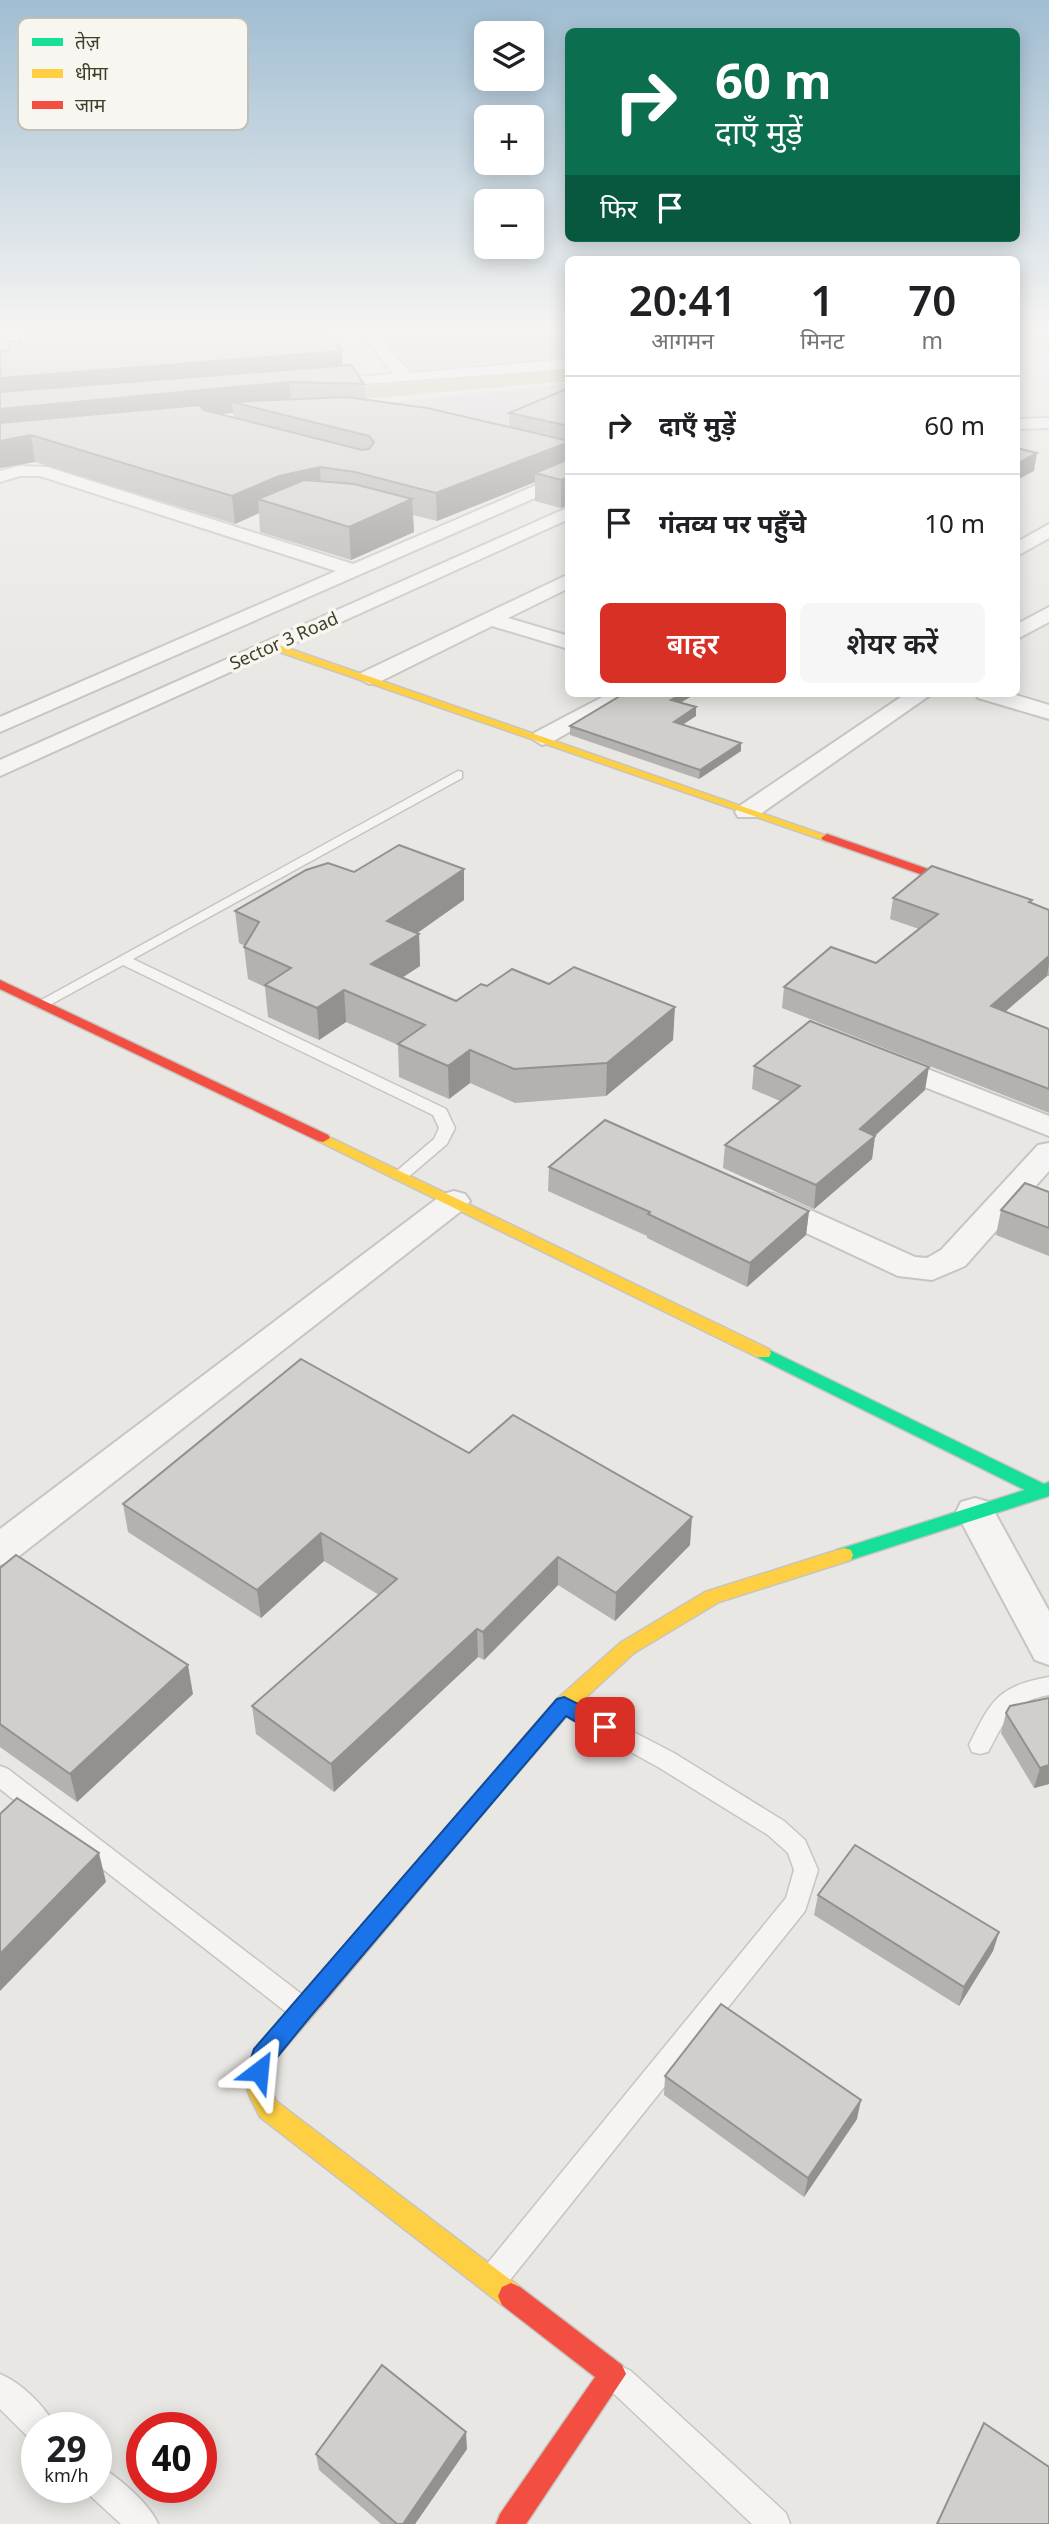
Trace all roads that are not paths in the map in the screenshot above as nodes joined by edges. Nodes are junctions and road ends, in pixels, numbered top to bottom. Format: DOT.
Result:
graph roads {
  1 [pos="0,477"];
  2 [pos="565,478"];
  3 [pos="565,514"];
  4 [pos="258,524"];
  5 [pos="417,525"];
  6 [pos="1049,530"];
  7 [pos="443,531"];
  8 [pos="236,533"];
  9 [pos="1020,548"];
  10 [pos="354,570"];
  11 [pos="565,582"];
  12 [pos="1027,604"];
  13 [pos="1049,611"];
  14 [pos="492,619"];
  15 [pos="1020,631"];
  16 [pos="565,642"];
  17 [pos="272,646"];
  18 [pos="369,678"];
  19 [pos="619,697"];
  20 [pos="916,697"];
  21 [pos="999,697"];
  22 [pos="1049,712"];
  23 [pos="0,725"];
  24 [pos="542,738"];
  25 [pos="0,769"];
  26 [pos="458,775"];
  27 [pos="747,813"];
  28 [pos="1049,915"];
  29 [pos="122,959"];
  30 [pos="0,984"];
  31 [pos="41,1004"];
  32 [pos="857,1051"];
  33 [pos="1049,1127"];
  34 [pos="1049,1152"];
  35 [pos="400,1175"];
  36 [pos="739,1189"];
  37 [pos="454,1201"];
  38 [pos="1045,1490"];
  39 [pos="975,1512"];
  40 [pos="0,1550"];
  41 [pos="1049,1649"];
  42 [pos="1049,1686"];
  43 [pos="564,1705"];
  44 [pos="980,1745"];
  45 [pos="0,1776"];
  46 [pos="302,2009"];
  47 [pos="491,2280"];
  48 [pos="613,2374"];
  49 [pos="0,2389"];
  50 [pos="24,2412"];
  51 [pos="112,2495"];
  52 [pos="143,2524"];
  53 [pos="510,2524"];
  54 [pos="775,2524"];
  1 -- 8 [label="street"];
  2 -- 7 [label="street"];
  3 -- 17 [label="street, Sector 3 Road"];
  4 -- 8 [label="street"];
  5 -- 7 [label="street"];
  6 -- 9 [label="street"];
  7 -- 10 [label="street"];
  8 -- 10 [label="street"];
  10 -- 23 [label="street"];
  11 -- 14 [label="street"];
  12 -- 13 [label="street"];
  13 -- 15 [label="street"];
  14 -- 16 [label="street"];
  14 -- 18 [label="street"];
  17 -- 18 [label="street"];
  17 -- 25 [label="street, Sector 3 Road"];
  18 -- 24 [label="street"];
  19 -- 24 [label="street"];
  20 -- 27 [label="street"];
  21 -- 22 [label="street"];
  24 -- 27 [label="street"];
  26 -- 29 [label="lane"];
  27 -- 28 [label="street"];
  29 -- 31 [label="lane"];
  29 -- 35 [label="lane"];
  30 -- 31 [label="street"];
  31 -- 35 [label="street"];
  32 -- 33 [label="street"];
  34 -- 36 [label="street"];
  35 -- 37 [label="street"];
  37 -- 38 [label="street"];
  37 -- 40 [label="street"];
  38 -- 39 [label="street"];
  39 -- 41 [label="street"];
  39 -- 43 [label="street"];
  42 -- 44 [label="lane"];
  43 -- 46 [label="street"];
  43 -- 47 [label="lane"];
  45 -- 46 [label="lane"];
  46 -- 47 [label="street"];
  47 -- 48 [label="street"];
  48 -- 53 [label="street"];
  48 -- 54 [label="lane"];
  49 -- 50 [label="lane"];
  51 -- 52 [label="lane"];
}
